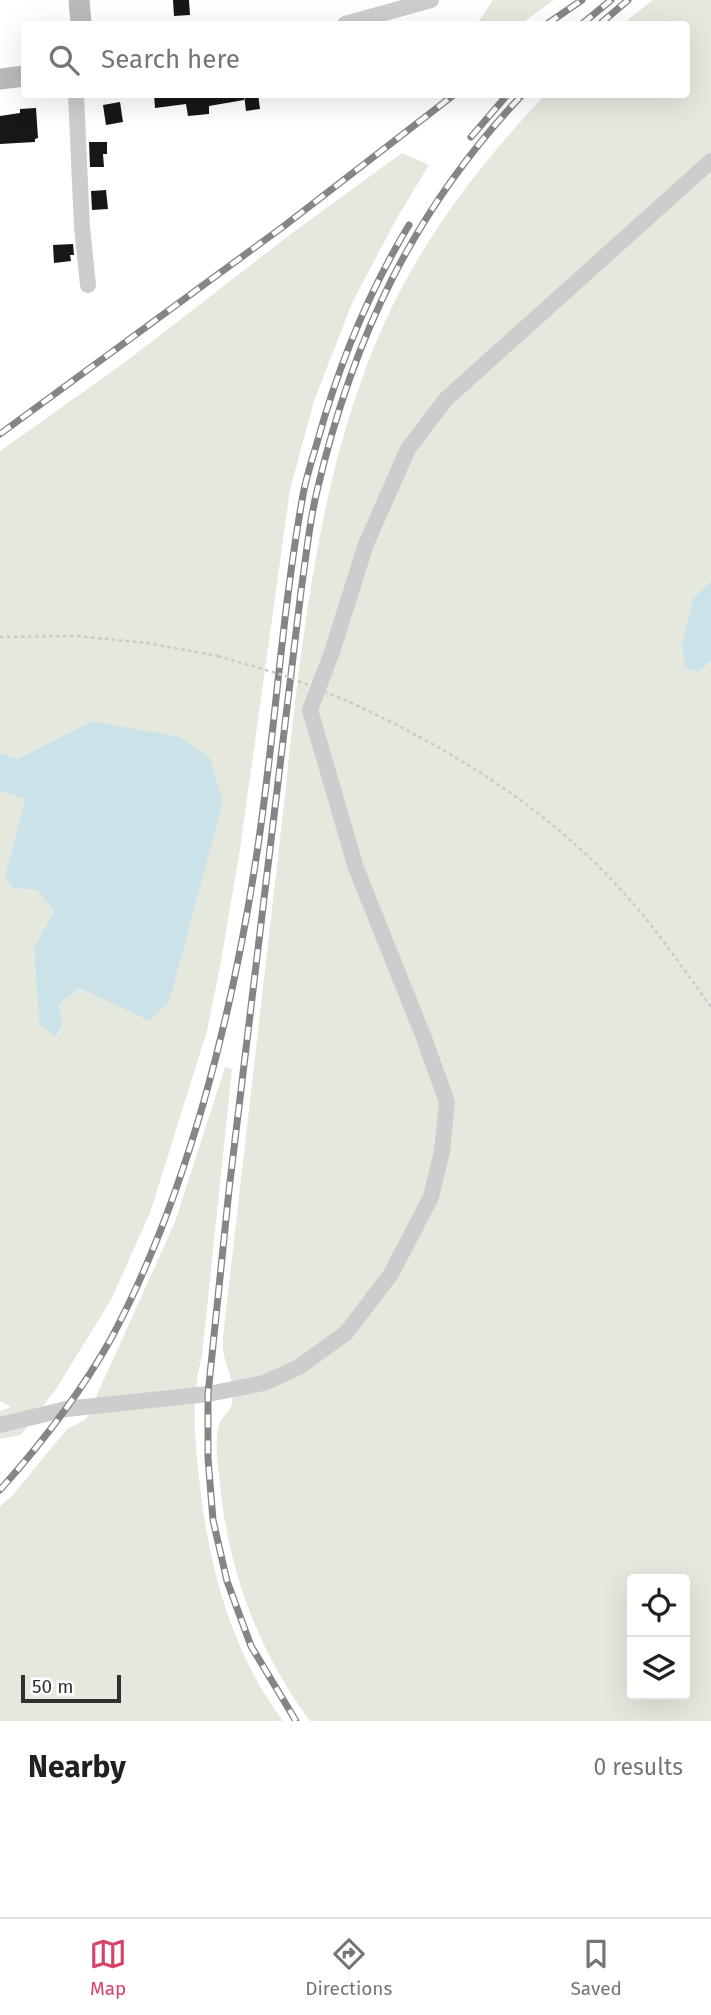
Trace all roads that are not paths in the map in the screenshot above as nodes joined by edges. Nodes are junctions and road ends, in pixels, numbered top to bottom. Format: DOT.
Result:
graph roads {
  1 [pos="79,0"];
  2 [pos="431,0"];
  3 [pos="81,21"];
  4 [pos="356,21"];
  5 [pos="21,76"];
  6 [pos="0,79"];
  7 [pos="76,98"];
  8 [pos="711,161"];
  9 [pos="88,285"];
  10 [pos="0,1425"];
  1 -- 3 [label="street"];
  2 -- 4 [label="street"];
  5 -- 6 [label="street"];
  7 -- 9 [label="street"];
  8 -- 10 [label="street"];
}
